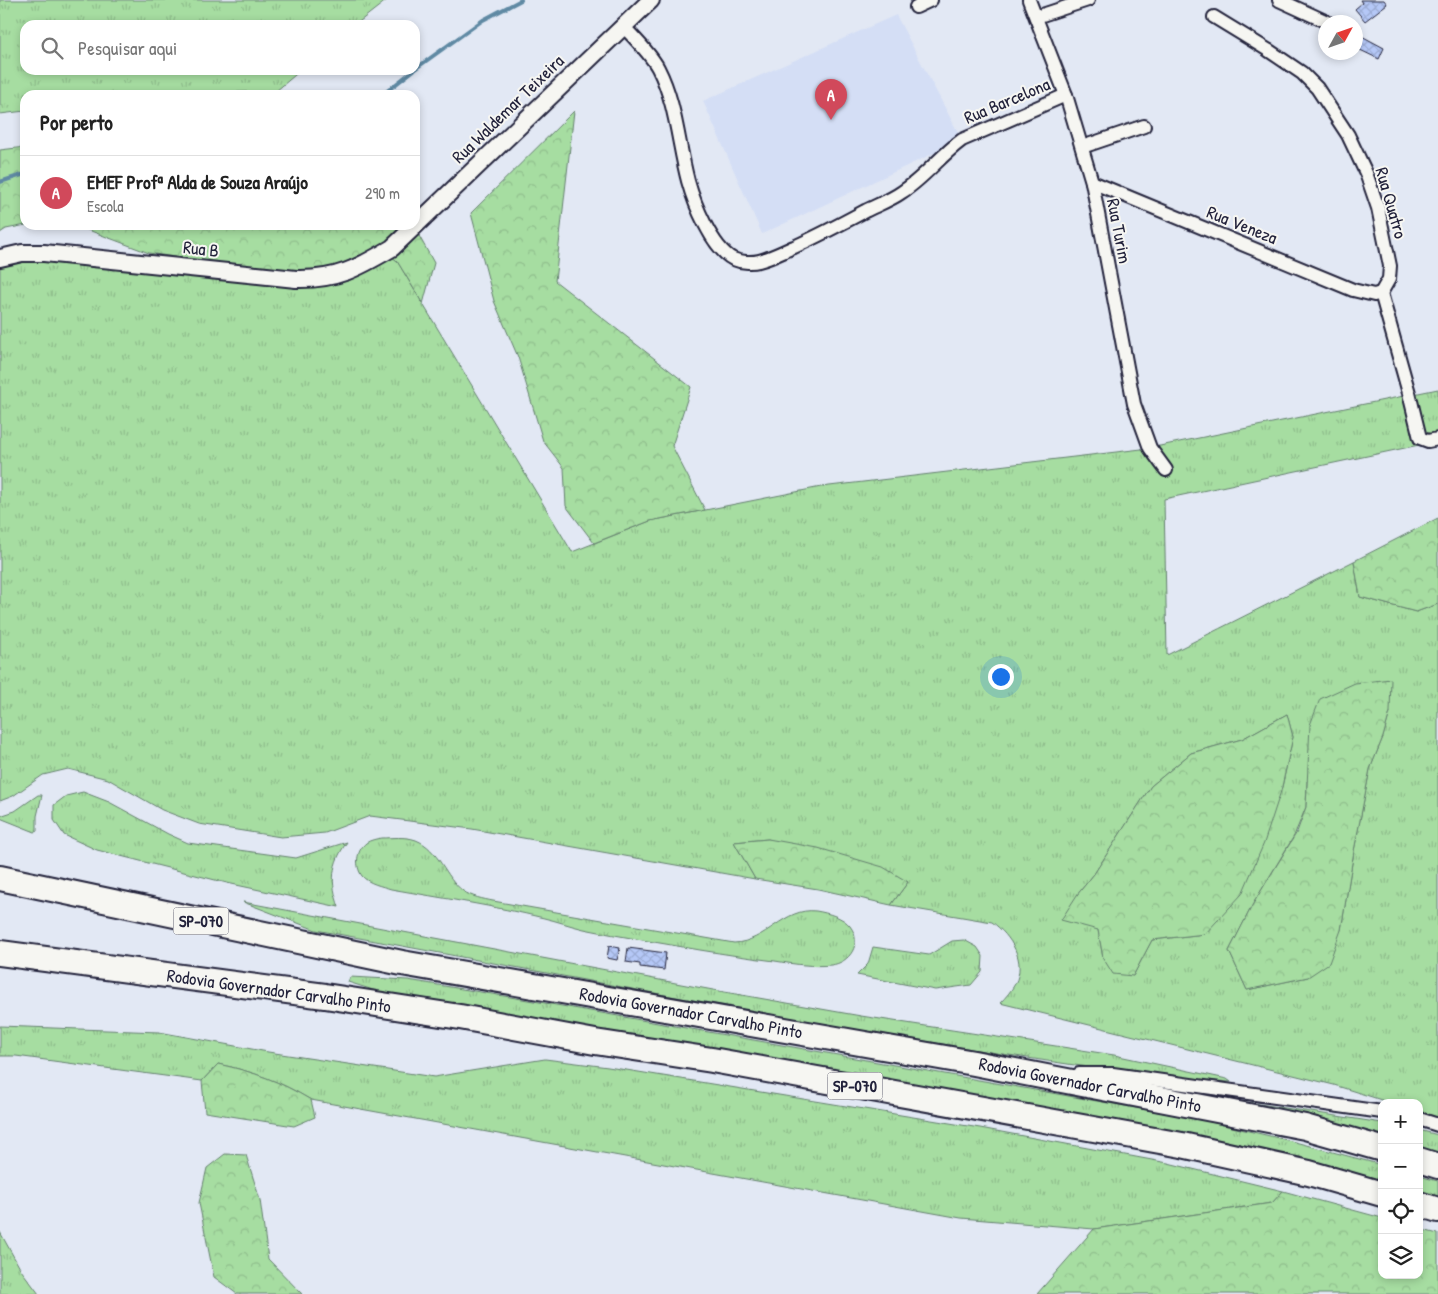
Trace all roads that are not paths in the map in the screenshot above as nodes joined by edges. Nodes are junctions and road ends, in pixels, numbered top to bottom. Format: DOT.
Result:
graph roads {
  1 [pos="651,0"];
  2 [pos="931,0"];
  3 [pos="1029,0"];
  4 [pos="1088,0"];
  5 [pos="1279,0"];
  6 [pos="916,7"];
  7 [pos="1036,17"];
  8 [pos="1214,17"];
  9 [pos="1318,18"];
  10 [pos="624,27"];
  11 [pos="1066,95"];
  12 [pos="1144,126"];
  13 [pos="1082,147"];
  14 [pos="1092,182"];
  15 [pos="420,221"];
  16 [pos="411,230"];
  17 [pos="392,248"];
  18 [pos="0,258"];
  19 [pos="1381,293"];
  20 [pos="1438,439"];
  21 [pos="1166,470"];
  22 [pos="0,878"];
  23 [pos="0,953"];
  24 [pos="1040,1075"];
  25 [pos="1378,1111"];
  26 [pos="1423,1120"];
  27 [pos="1438,1125"];
  28 [pos="1378,1148"];
  29 [pos="1423,1161"];
  30 [pos="1438,1166"];
  31 [pos="1378,1193"];
  32 [pos="1423,1205"];
  33 [pos="1438,1210"];
  1 -- 10 [label="street, Rua Waldemar Teixeira"];
  2 -- 6 [label="street"];
  3 -- 7 [label="street, Rua Turim"];
  4 -- 7 [label="street"];
  5 -- 9 [label="street"];
  7 -- 11 [label="street, Rua Turim"];
  8 -- 19 [label="street, Rua Quatro"];
  10 -- 11 [label="street, Rua Barcelona"];
  10 -- 15 [label="street, Rua Waldemar Teixeira"];
  11 -- 13 [label="street, Rua Turim"];
  12 -- 13 [label="street"];
  13 -- 14 [label="street, Rua Turim"];
  14 -- 19 [label="street, Rua Veneza"];
  14 -- 21 [label="street, Rua Turim"];
  16 -- 17 [label="street, Rua Waldemar Teixeira"];
  17 -- 18 [label="street, Rua B"];
  19 -- 20 [label="street"];
  22 -- 24 [label="highway, Rodovia Governador Carvalho Pinto / SP-070"];
  23 -- 31 [label="highway, Rodovia Governador Carvalho Pinto / SP-070"];
  24 -- 25 [label="street"];
  24 -- 28 [label="highway, Rodovia Governador Carvalho Pinto / SP-070"];
  26 -- 27 [label="street"];
  29 -- 30 [label="highway"];
  32 -- 33 [label="highway"];
}
